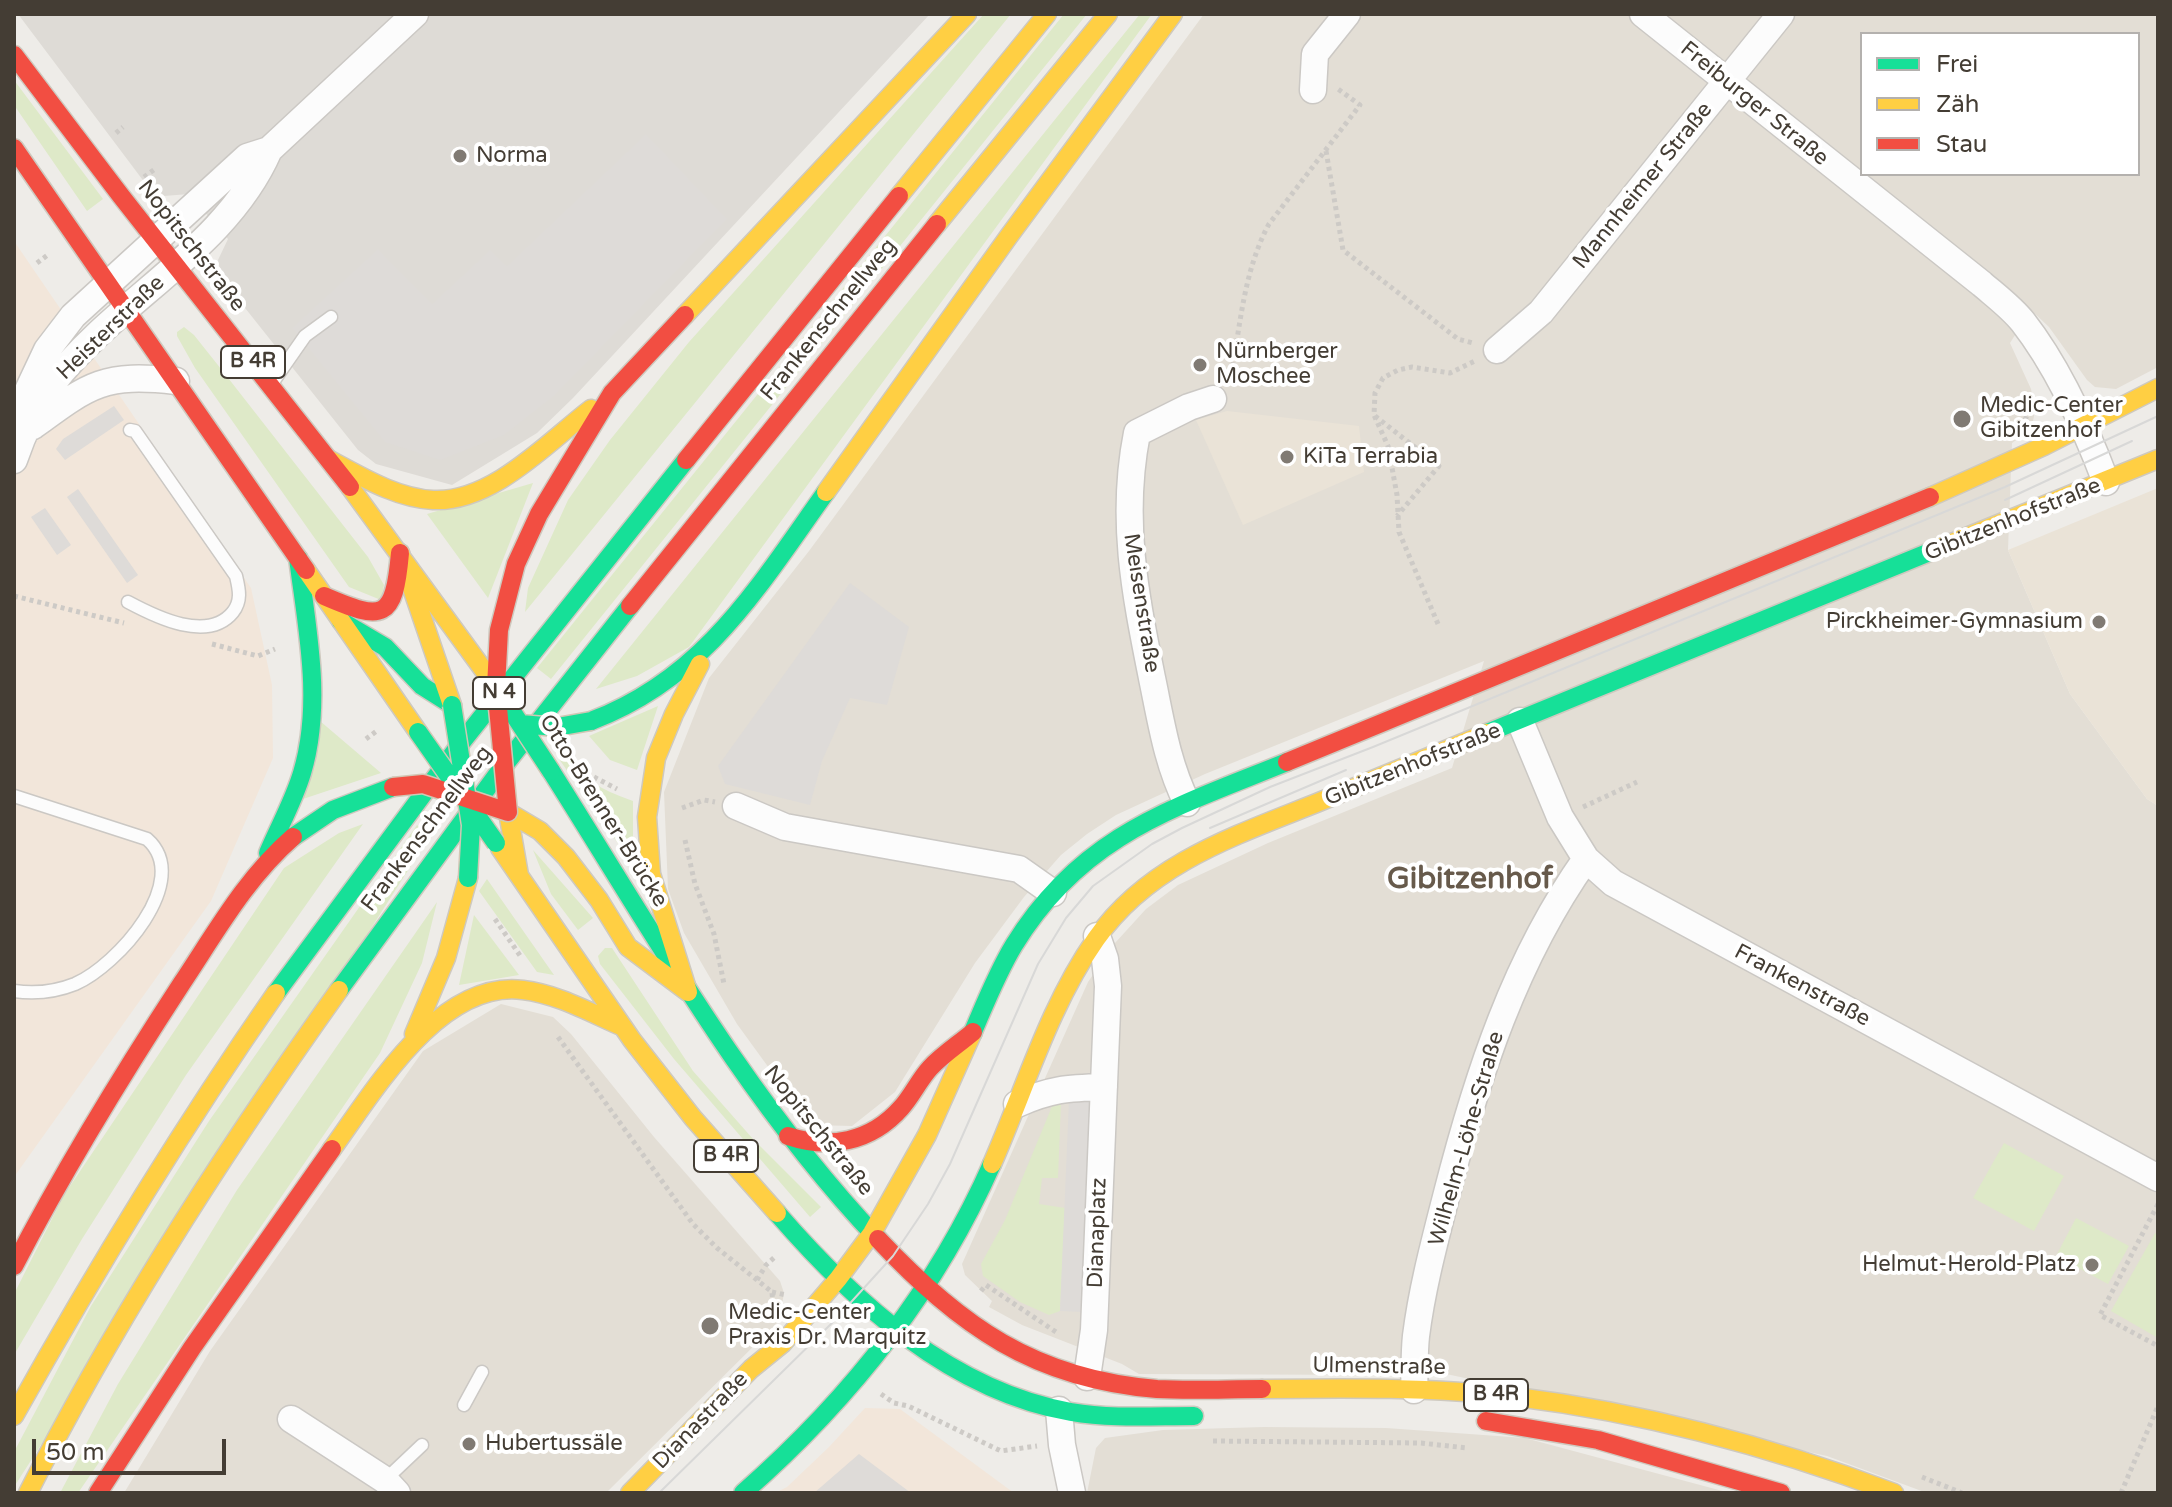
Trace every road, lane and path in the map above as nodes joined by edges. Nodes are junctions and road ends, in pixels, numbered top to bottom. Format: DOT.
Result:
graph roads {
  1 [pos="415,14"];
  2 [pos="967,14"];
  3 [pos="1047,14"];
  4 [pos="1108,14"];
  5 [pos="1173,14"];
  6 [pos="1347,14"];
  7 [pos="1643,14"];
  8 [pos="1781,14"];
  9 [pos="14,55"];
  10 [pos="1726,82"];
  11 [pos="1313,90"];
  12 [pos="123,127"];
  13 [pos="116,133"];
  14 [pos="14,148"];
  15 [pos="269,150"];
  16 [pos="1326,150"];
  17 [pos="156,240"];
  18 [pos="176,265"];
  19 [pos="108,283"];
  20 [pos="126,310"];
  21 [pos="331,317"];
  22 [pos="1497,350"];
  23 [pos="176,381"];
  24 [pos="271,385"];
  25 [pos="2158,388"];
  26 [pos="612,393"];
  27 [pos="1213,399"];
  28 [pos="1374,415"];
  29 [pos="2084,426"];
  30 [pos="130,430"];
  31 [pos="17,435"];
  32 [pos="14,459"];
  33 [pos="2158,459"];
  34 [pos="330,460"];
  35 [pos="2106,482"];
  36 [pos="1397,516"];
  37 [pos="400,553"];
  38 [pos="298,558"];
  39 [pos="324,596"];
  40 [pos="128,602"];
  41 [pos="341,621"];
  42 [pos="1438,624"];
  43 [pos="706,651"];
  44 [pos="476,657"];
  45 [pos="496,687"];
  46 [pos="448,699"];
  47 [pos="497,718"];
  48 [pos="1520,721"];
  49 [pos="520,724"];
  50 [pos="382,727"];
  51 [pos="366,739"];
  52 [pos="1637,782"];
  53 [pos="14,796"];
  54 [pos="465,797"];
  55 [pos="1604,797"];
  56 [pos="1187,803"];
  57 [pos="736,806"];
  58 [pos="670,813"];
  59 [pos="511,817"];
  60 [pos="1586,859"];
  61 [pos="261,870"];
  62 [pos="519,875"];
  63 [pos="468,878"];
  64 [pos="1053,893"];
  65 [pos="602,934"];
  66 [pos="628,947"];
  67 [pos="1101,948"];
  68 [pos="14,991"];
  69 [pos="537,992"];
  70 [pos="688,992"];
  71 [pos="621,1026"];
  72 [pos="554,1031"];
  73 [pos="973,1032"];
  74 [pos="404,1054"];
  75 [pos="1104,1087"];
  76 [pos="1017,1104"];
  77 [pos="788,1136"];
  78 [pos="2158,1178"];
  79 [pos="2158,1204"];
  80 [pos="872,1233"];
  81 [pos="766,1265"];
  82 [pos="14,1266"];
  83 [pos="838,1279"];
  84 [pos="757,1280"];
  85 [pos="925,1287"];
  86 [pos="981,1291"];
  87 [pos="774,1304"];
  88 [pos="898,1328"];
  89 [pos="1059,1334"];
  90 [pos="2158,1346"];
  91 [pos="482,1372"];
  92 [pos="863,1376"];
  93 [pos="1087,1377"];
  94 [pos="1414,1390"];
  95 [pos="464,1405"];
  96 [pos="2158,1406"];
  97 [pos="1059,1410"];
  98 [pos="14,1416"];
  99 [pos="1213,1416"];
  100 [pos="291,1419"];
  101 [pos="1465,1419"];
  102 [pos="1205,1441"];
  103 [pos="422,1445"];
  104 [pos="1062,1445"];
  105 [pos="1468,1448"];
  106 [pos="391,1487"];
  107 [pos="28,1493"];
  108 [pos="98,1493"];
  109 [pos="630,1493"];
  110 [pos="743,1493"];
  111 [pos="1072,1493"];
  112 [pos="1781,1493"];
  113 [pos="1894,1493"];
  114 [pos="2121,1493"];
  1 -- 15 [label="street"];
  2 -- 26 [label="main road"];
  3 -- 98 [label="main road, Frankenschnellweg / N 4"];
  4 -- 107 [label="main road, Frankenschnellweg / N 4"];
  5 -- 43 [label="main road"];
  6 -- 11 [label="street"];
  7 -- 10 [label="street, Freiburger Straße"];
  8 -- 10 [label="street, Mannheimer Straße"];
  9 -- 17 [label="main road, Nopitschstraße / B 4R"];
  10 -- 22 [label="street, Mannheimer Straße"];
  10 -- 29 [label="street, Freiburger Straße"];
  11 -- 16 [label="path"];
  12 -- 13 [label="path"];
  14 -- 19 [label="main road, B 4R"];
  15 -- 17 [label="street, Heisterstraße"];
  15 -- 18 [label="street, Heisterstraße"];
  16 -- 22 [label="path"];
  16 -- 27 [label="path"];
  17 -- 18 [label="main road, Nopitschstraße / B 4R"];
  17 -- 19 [label="street, Heisterstraße"];
  18 -- 20 [label="street, Heisterstraße"];
  18 -- 24 [label="main road, Nopitschstraße / B 4R"];
  19 -- 20 [label="main road, B 4R"];
  19 -- 31 [label="street, Heisterstraße"];
  20 -- 23 [label="main road, B 4R"];
  20 -- 31 [label="street, Heisterstraße"];
  21 -- 24 [label="lane"];
  22 -- 28 [label="path"];
  23 -- 31 [label="street, Heisterstraße"];
  23 -- 38 [label="main road, B 4R"];
  24 -- 34 [label="main road, Nopitschstraße / B 4R"];
  25 -- 29 [label="main road"];
  26 -- 34 [label="main road"];
  26 -- 45 [label="main road"];
  27 -- 56 [label="street, Meisenstraße"];
  28 -- 36 [label="path"];
  28 -- 36 [label="path"];
  29 -- 35 [label="street, Freiburger Straße"];
  29 -- 56 [label="main road"];
  30 -- 40 [label="lane"];
  31 -- 32 [label="street, Heisterstraße"];
  33 -- 35 [label="main road, Gibitzenhofstraße"];
  34 -- 37 [label="main road, Nopitschstraße / B 4R"];
  35 -- 48 [label="main road, Gibitzenhofstraße"];
  36 -- 42 [label="path"];
  37 -- 39 [label="main road"];
  37 -- 44 [label="main road, Nopitschstraße / B 4R"];
  37 -- 46 [label="main road"];
  38 -- 39 [label="main road, B 4R"];
  38 -- 61 [label="main road"];
  39 -- 41 [label="main road, B 4R"];
  41 -- 46 [label="main road"];
  41 -- 54 [label="main road, B 4R, bridge"];
  43 -- 49 [label="main road, bridge"];
  43 -- 70 [label="main road"];
  44 -- 45 [label="main road, Otto-Brenner-Brücke / B 4R"];
  45 -- 47 [label="main road, bridge"];
  45 -- 49 [label="main road, Otto-Brenner-Brücke / B 4R, bridge"];
  46 -- 47 [label="main road"];
  46 -- 54 [label="main road, bridge"];
  47 -- 49 [label="main road, bridge"];
  47 -- 59 [label="main road, bridge"];
  48 -- 60 [label="street, Frankenstraße"];
  48 -- 67 [label="main road, Gibitzenhofstraße"];
  49 -- 70 [label="main road, Otto-Brenner-Brücke / B 4R, bridge"];
  50 -- 51 [label="path"];
  52 -- 55 [label="path"];
  53 -- 68 [label="lane"];
  54 -- 59 [label="main road, bridge"];
  54 -- 61 [label="main road, bridge"];
  54 -- 62 [label="main road, B 4R, bridge"];
  54 -- 63 [label="main road, bridge"];
  56 -- 64 [label="main road"];
  57 -- 58 [label="path"];
  57 -- 64 [label="street"];
  59 -- 62 [label="main road"];
  59 -- 66 [label="main road"];
  60 -- 78 [label="street, Frankenstraße"];
  60 -- 94 [label="street, Wilhelm-Löhe-Straße"];
  61 -- 82 [label="main road"];
  62 -- 71 [label="main road, B 4R"];
  63 -- 69 [label="path"];
  63 -- 74 [label="main road"];
  64 -- 73 [label="main road"];
  65 -- 66 [label="main road"];
  66 -- 70 [label="main road"];
  67 -- 75 [label="street, Dianaplatz"];
  67 -- 76 [label="main road, Gibitzenhofstraße"];
  69 -- 71 [label="main road"];
  69 -- 74 [label="main road"];
  70 -- 77 [label="main road, Nopitschstraße / B 4R"];
  71 -- 83 [label="main road, B 4R"];
  72 -- 84 [label="path"];
  73 -- 77 [label="main road"];
  73 -- 80 [label="main road"];
  74 -- 108 [label="main road"];
  75 -- 76 [label="street"];
  75 -- 93 [label="street, Dianaplatz"];
  76 -- 85 [label="main road, Gibitzenhofstraße"];
  77 -- 80 [label="main road, Nopitschstraße / B 4R"];
  79 -- 90 [label="path"];
  80 -- 83 [label="main road"];
  80 -- 85 [label="main road, Nopitschstraße / B 4R"];
  81 -- 84 [label="path"];
  83 -- 88 [label="main road, B 4R"];
  83 -- 109 [label="main road, Dianastraße"];
  84 -- 87 [label="path"];
  85 -- 88 [label="main road, Gibitzenhofstraße"];
  85 -- 93 [label="main road, Ulmenstraße / B 4R"];
  86 -- 89 [label="path"];
  88 -- 92 [label="main road"];
  88 -- 97 [label="main road, B 4R"];
  91 -- 95 [label="lane"];
  92 -- 104 [label="path"];
  92 -- 110 [label="main road"];
  93 -- 94 [label="main road, Ulmenstraße / B 4R"];
  94 -- 113 [label="main road, Ulmenstraße / B 4R"];
  96 -- 114 [label="path"];
  97 -- 99 [label="main road, B 4R"];
  97 -- 104 [label="street"];
  100 -- 106 [label="street"];
  101 -- 112 [label="main road, B 4R"];
  102 -- 105 [label="path"];
  103 -- 106 [label="lane"];
  104 -- 111 [label="street"];
}
